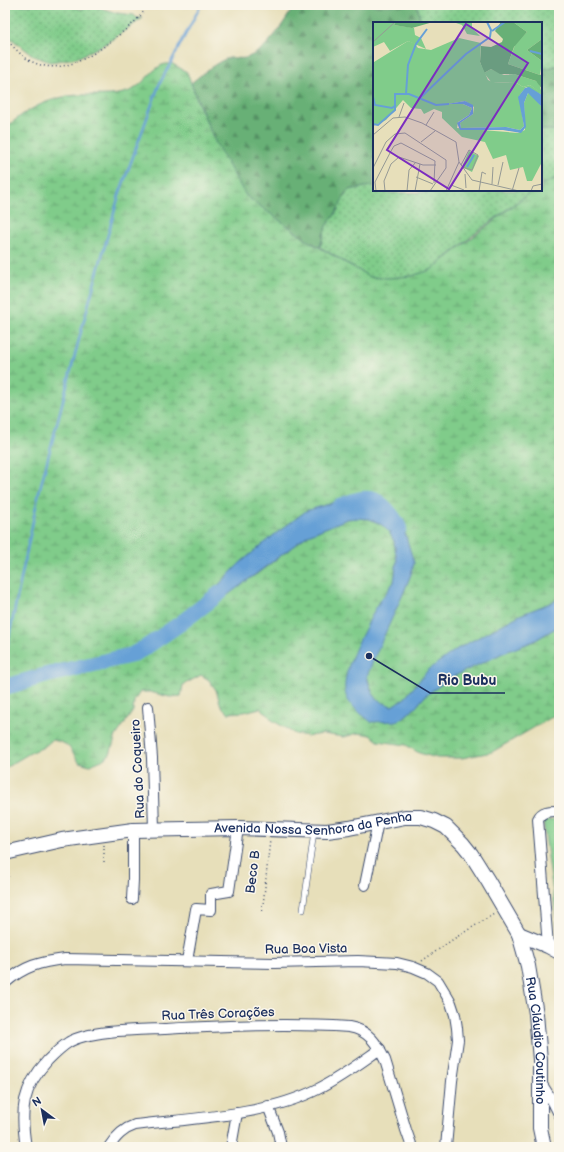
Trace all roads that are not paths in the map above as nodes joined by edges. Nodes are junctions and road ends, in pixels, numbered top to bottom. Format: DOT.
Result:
graph roads {
  1 [pos="148,707"];
  2 [pos="559,811"];
  3 [pos="378,822"];
  4 [pos="238,828"];
  5 [pos="154,829"];
  6 [pos="133,830"];
  7 [pos="314,831"];
  8 [pos="6,857"];
  9 [pos="365,886"];
  10 [pos="132,899"];
  11 [pos="302,910"];
  12 [pos="519,934"];
  13 [pos="554,949"];
  14 [pos="187,961"];
  15 [pos="5,983"];
  16 [pos="380,1049"];
  17 [pos="541,1083"];
  18 [pos="268,1106"];
  19 [pos="237,1113"];
  20 [pos="559,1114"];
  21 [pos="26,1147"];
  22 [pos="109,1147"];
  23 [pos="231,1147"];
  24 [pos="281,1147"];
  25 [pos="412,1147"];
  26 [pos="446,1147"];
  27 [pos="544,1147"];
  1 -- 5 [label="street, Rua do Coqueiro"];
  2 -- 13 [label="street"];
  3 -- 7 [label="street, Avenida Nossa Senhora da Penha"];
  3 -- 9 [label="street"];
  3 -- 12 [label="street, Avenida Nossa Senhora da Penha"];
  4 -- 5 [label="street, Avenida Nossa Senhora da Penha"];
  4 -- 7 [label="street, Avenida Nossa Senhora da Penha"];
  4 -- 14 [label="street, Beco B"];
  5 -- 6 [label="street, Avenida Nossa Senhora da Penha"];
  6 -- 8 [label="street, Avenida Nossa Senhora da Penha"];
  6 -- 10 [label="street"];
  7 -- 11 [label="lane"];
  12 -- 13 [label="street"];
  12 -- 17 [label="street, Rua Cláudio Coutinho"];
  14 -- 15 [label="street, Rua Boa Vista"];
  14 -- 26 [label="street, Rua Boa Vista"];
  16 -- 18 [label="street"];
  16 -- 21 [label="street, Rua Três Corações"];
  16 -- 25 [label="street, Rua Três Corações"];
  17 -- 20 [label="street"];
  17 -- 27 [label="street, Rua Cláudio Coutinho"];
  18 -- 19 [label="street"];
  18 -- 24 [label="street"];
  19 -- 22 [label="street"];
  19 -- 23 [label="street"];
}
